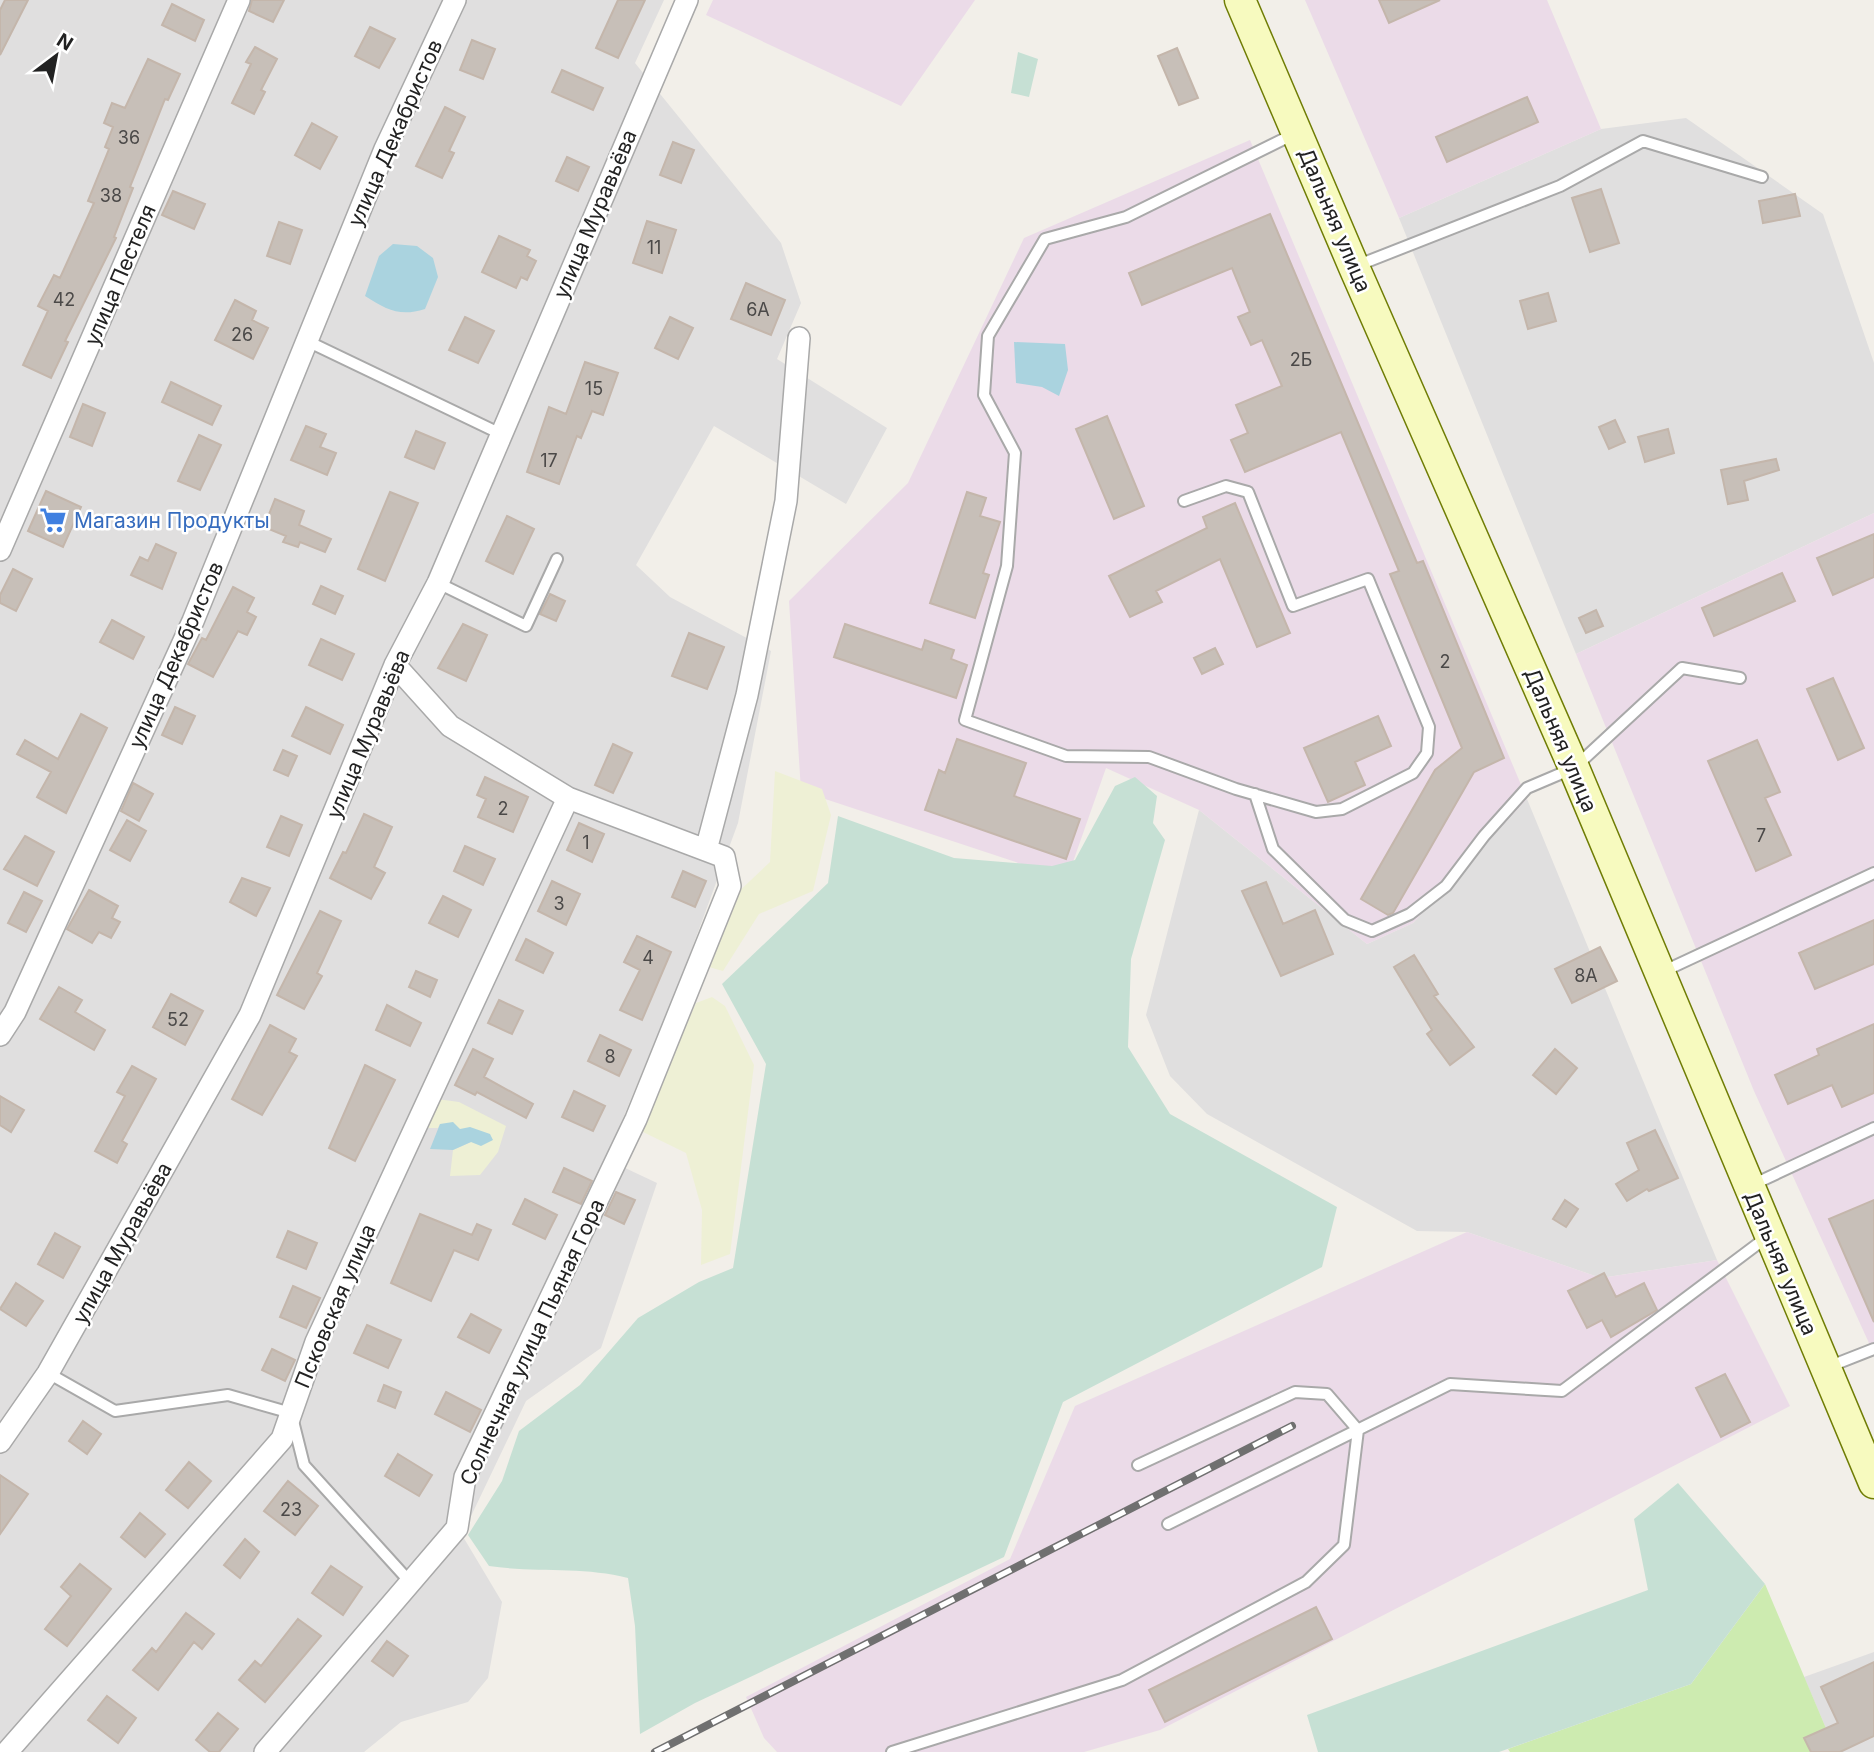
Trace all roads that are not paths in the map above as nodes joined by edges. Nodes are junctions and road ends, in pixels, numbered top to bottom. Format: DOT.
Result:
graph roads {
  1 [pos="239,0"];
  2 [pos="455,0"];
  3 [pos="687,0"];
  4 [pos="1240,0"];
  5 [pos="1298,132"];
  6 [pos="1762,177"];
  7 [pos="1354,267"];
  8 [pos="799,338"];
  9 [pos="307,341"];
  10 [pos="501,434"];
  11 [pos="1184,500"];
  12 [pos="0,550"];
  13 [pos="556,559"];
  14 [pos="438,583"];
  15 [pos="396,665"];
  16 [pos="1740,677"];
  17 [pos="1574,768"];
  18 [pos="1255,794"];
  19 [pos="568,797"];
  20 [pos="706,850"];
  21 [pos="1874,873"];
  22 [pos="1660,974"];
  23 [pos="0,1035"];
  24 [pos="1874,1128"];
  25 [pos="1749,1186"];
  26 [pos="1769,1235"];
  27 [pos="1874,1349"];
  28 [pos="1826,1368"];
  29 [pos="48,1373"];
  30 [pos="291,1413"];
  31 [pos="1359,1430"];
  32 [pos="0,1441"];
  33 [pos="1138,1465"];
  34 [pos="1874,1483"];
  35 [pos="1168,1524"];
  36 [pos="410,1582"];
  37 [pos="7,1752"];
  38 [pos="265,1752"];
  39 [pos="892,1752"];
  1 -- 12 [label="street, улица Пестеля"];
  2 -- 9 [label="street, улица Декабристов"];
  3 -- 10 [label="street, улица Муравьёва"];
  4 -- 5 [label="main road, Дальняя улица"];
  5 -- 7 [label="main road, Дальняя улица"];
  5 -- 18 [label="lane"];
  6 -- 7 [label="lane"];
  7 -- 17 [label="main road, Дальняя улица"];
  8 -- 20 [label="street"];
  9 -- 10 [label="lane"];
  9 -- 23 [label="street, улица Декабристов"];
  10 -- 14 [label="street, улица Муравьёва"];
  11 -- 18 [label="lane"];
  13 -- 14 [label="lane"];
  14 -- 15 [label="street, улица Муравьёва"];
  15 -- 19 [label="street"];
  15 -- 29 [label="street, улица Муравьёва"];
  16 -- 17 [label="lane"];
  17 -- 18 [label="lane"];
  17 -- 22 [label="main road, Дальняя улица"];
  19 -- 20 [label="street"];
  19 -- 30 [label="street, Псковская улица"];
  20 -- 36 [label="street, Солнечная улица Пьяная Гора"];
  21 -- 22 [label="lane"];
  22 -- 25 [label="main road, Дальняя улица"];
  24 -- 25 [label="lane"];
  25 -- 26 [label="main road, Дальняя улица"];
  26 -- 28 [label="main road, Дальняя улица"];
  26 -- 31 [label="lane"];
  27 -- 28 [label="lane"];
  28 -- 34 [label="main road, Дальняя улица"];
  29 -- 30 [label="lane"];
  29 -- 32 [label="street, улица Муравьёва"];
  30 -- 36 [label="lane"];
  30 -- 37 [label="street, Псковская улица"];
  31 -- 33 [label="lane"];
  31 -- 35 [label="lane"];
  31 -- 39 [label="lane"];
  36 -- 38 [label="street, Солнечная улица Пьяная Гора"];
}
